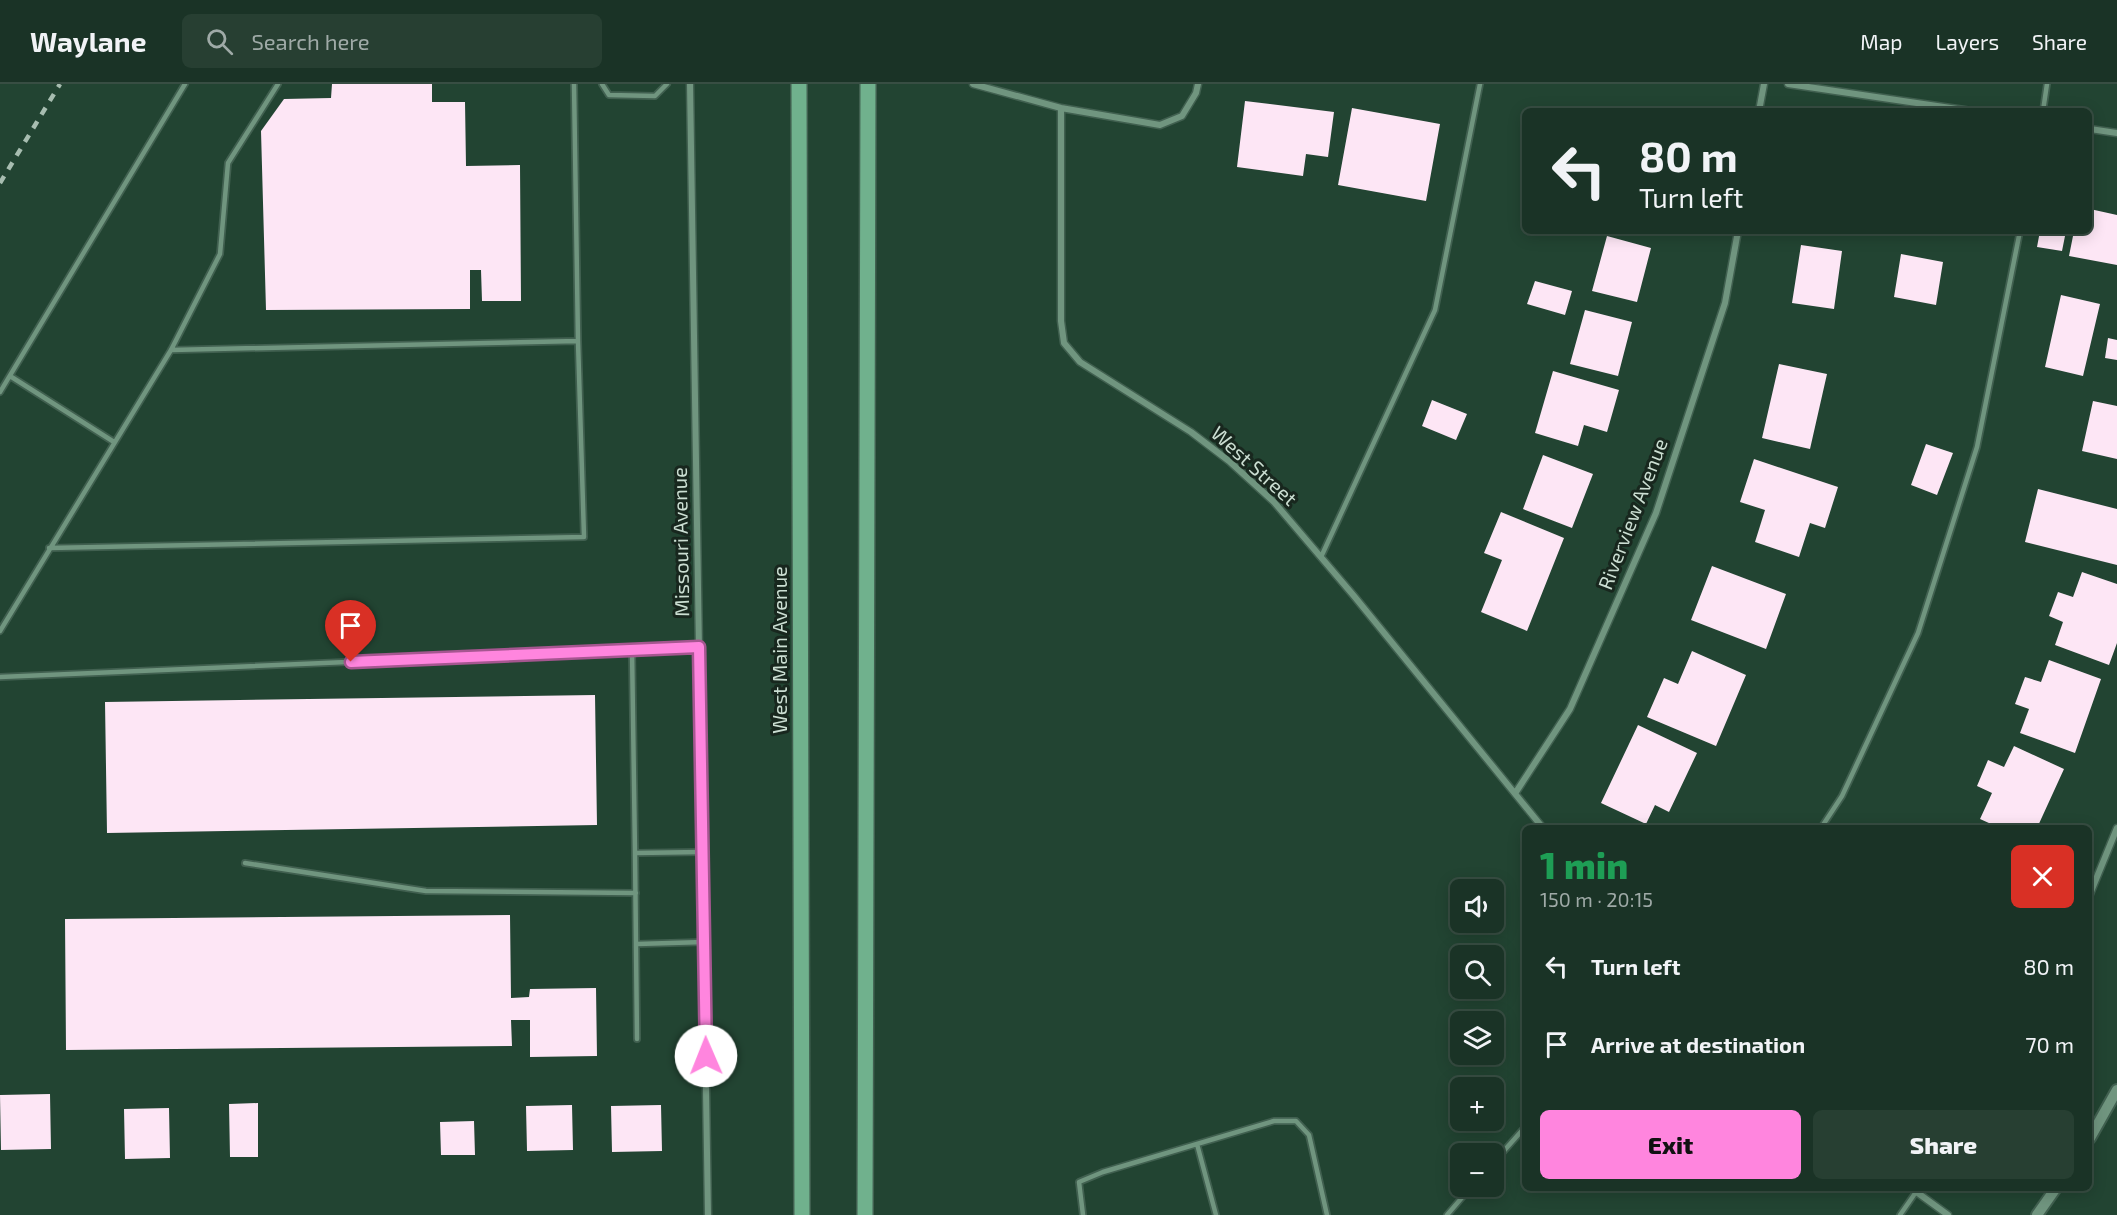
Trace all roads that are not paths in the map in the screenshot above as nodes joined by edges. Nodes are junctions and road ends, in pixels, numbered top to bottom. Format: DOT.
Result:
graph roads {
  1 [pos="184,84"];
  2 [pos="278,84"];
  3 [pos="574,84"];
  4 [pos="602,84"];
  5 [pos="667,84"];
  6 [pos="690,84"];
  7 [pos="799,84"];
  8 [pos="868,84"];
  9 [pos="973,84"];
  10 [pos="1198,84"];
  11 [pos="1480,84"];
  12 [pos="1764,84"];
  13 [pos="1788,84"];
  14 [pos="2047,84"];
  15 [pos="1061,108"];
  16 [pos="1760,108"];
  17 [pos="1951,108"];
  18 [pos="2043,108"];
  19 [pos="2092,129"];
  20 [pos="2117,133"];
  21 [pos="1737,234"];
  22 [pos="2019,234"];
  23 [pos="578,341"];
  24 [pos="171,350"];
  25 [pos="10,376"];
  26 [pos="0,392"];
  27 [pos="114,442"];
  28 [pos="49,548"];
  29 [pos="1321,557"];
  30 [pos="0,631"];
  31 [pos="699,647"];
  32 [pos="632,649"];
  33 [pos="0,678"];
  34 [pos="1516,792"];
  35 [pos="1541,825"];
  36 [pos="1823,825"];
  37 [pos="2117,828"];
  38 [pos="635,852"];
  39 [pos="702,852"];
  40 [pos="244,863"];
  41 [pos="2092,889"];
  42 [pos="636,893"];
  43 [pos="704,942"];
  44 [pos="637,944"];
  45 [pos="637,1039"];
  46 [pos="2117,1090"];
  47 [pos="1522,1130"];
  48 [pos="2092,1134"];
  49 [pos="1197,1144"];
  50 [pos="1504,1151"];
  51 [pos="1915,1191"];
  52 [pos="1918,1191"];
  53 [pos="2054,1191"];
  54 [pos="1463,1197"];
  55 [pos="708,1215"];
  56 [pos="802,1215"];
  57 [pos="865,1215"];
  58 [pos="1083,1215"];
  59 [pos="1216,1215"];
  60 [pos="1327,1215"];
  61 [pos="1447,1215"];
  62 [pos="1900,1215"];
  63 [pos="1948,1215"];
  64 [pos="2037,1215"];
  1 -- 25 [label="lane"];
  2 -- 24 [label="lane"];
  3 -- 23 [label="lane"];
  4 -- 5 [label="lane"];
  6 -- 31 [label="street, Missouri Avenue"];
  7 -- 56 [label="main road, West Main Avenue"];
  8 -- 57 [label="main road"];
  9 -- 15 [label="street"];
  10 -- 15 [label="street"];
  11 -- 29 [label="lane"];
  12 -- 16 [label="street"];
  13 -- 17 [label="street"];
  14 -- 18 [label="lane"];
  15 -- 29 [label="street, West Street"];
  19 -- 20 [label="street"];
  21 -- 34 [label="street, Riverview Avenue"];
  22 -- 36 [label="lane"];
  23 -- 24 [label="lane"];
  23 -- 28 [label="lane"];
  24 -- 27 [label="lane"];
  25 -- 26 [label="lane"];
  25 -- 27 [label="lane"];
  27 -- 28 [label="lane"];
  28 -- 30 [label="lane"];
  29 -- 34 [label="street, West Street"];
  31 -- 32 [label="lane"];
  31 -- 39 [label="street, Missouri Avenue"];
  32 -- 33 [label="lane"];
  32 -- 38 [label="lane"];
  34 -- 35 [label="street, West Street"];
  37 -- 41 [label="street"];
  38 -- 39 [label="lane"];
  38 -- 42 [label="lane"];
  39 -- 43 [label="street, Missouri Avenue"];
  40 -- 42 [label="lane"];
  42 -- 44 [label="lane"];
  43 -- 44 [label="lane"];
  43 -- 55 [label="street, Missouri Avenue"];
  44 -- 45 [label="lane"];
  46 -- 48 [label="street"];
  47 -- 50 [label="lane"];
  49 -- 58 [label="lane"];
  49 -- 59 [label="lane"];
  49 -- 60 [label="lane"];
  51 -- 62 [label="lane"];
  52 -- 63 [label="street"];
  53 -- 64 [label="street"];
  54 -- 61 [label="lane"];
}
